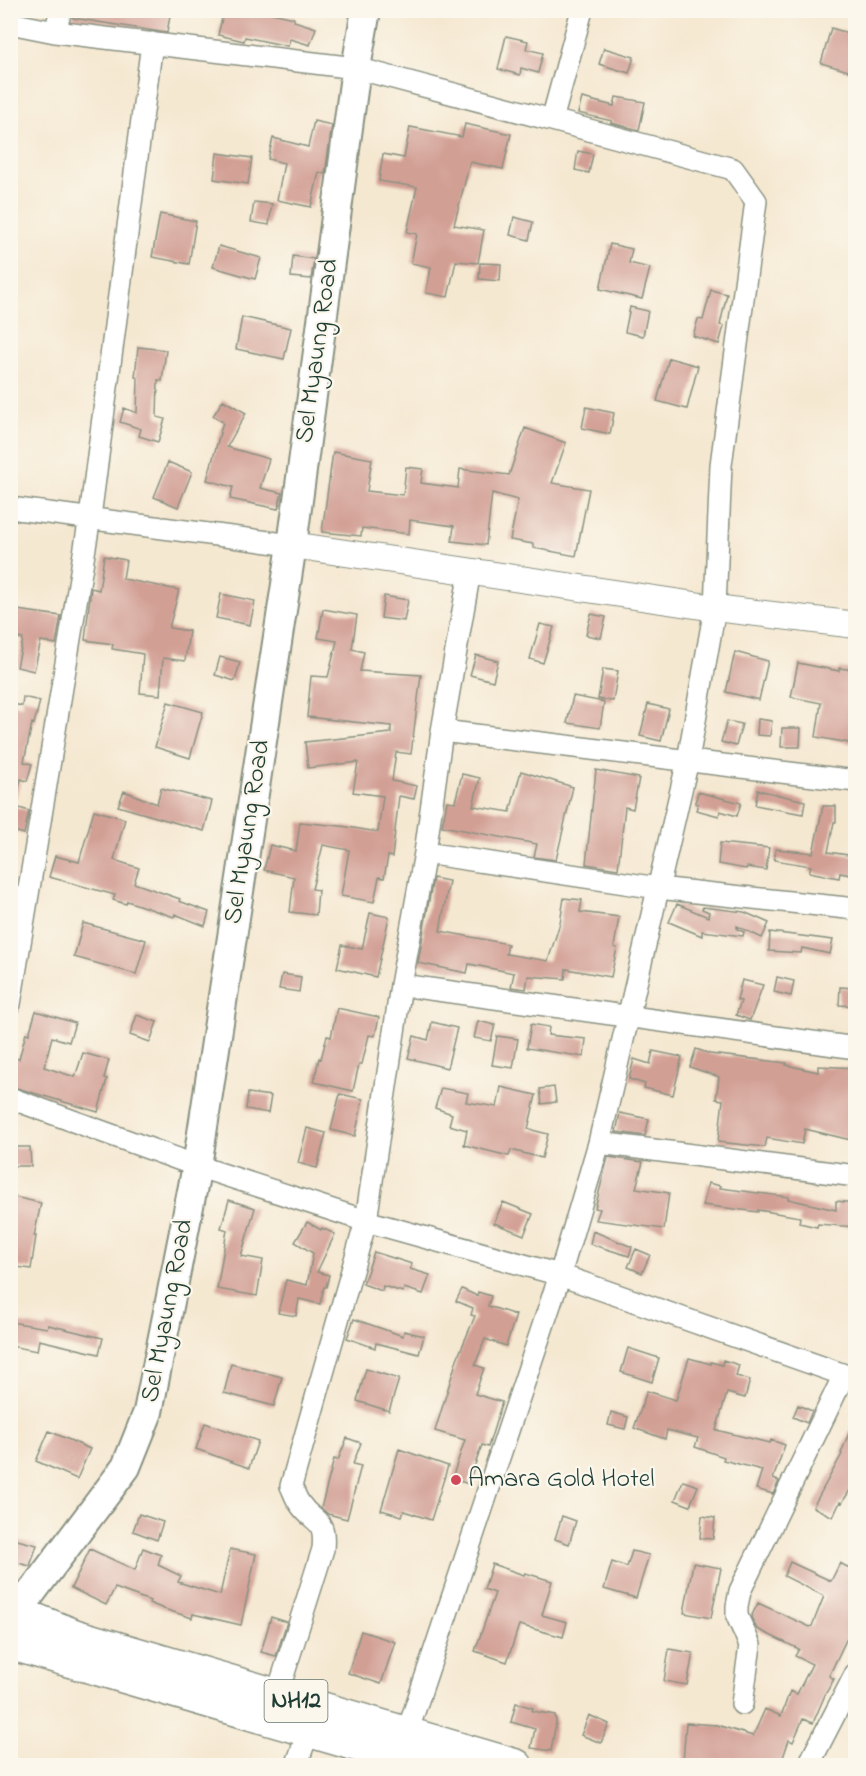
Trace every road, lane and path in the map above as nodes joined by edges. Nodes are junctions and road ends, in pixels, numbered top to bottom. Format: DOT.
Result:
graph roads {
  1 [pos="61,10"];
  2 [pos="366,10"];
  3 [pos="582,10"];
  4 [pos="10,23"];
  5 [pos="55,32"];
  6 [pos="152,44"];
  7 [pos="357,68"];
  8 [pos="552,120"];
  9 [pos="10,508"];
  10 [pos="90,517"];
  11 [pos="292,545"];
  12 [pos="470,571"];
  13 [pos="715,608"];
  14 [pos="855,625"];
  15 [pos="442,731"];
  16 [pos="688,760"];
  17 [pos="855,781"];
  18 [pos="425,853"];
  19 [pos="658,888"];
  20 [pos="855,909"];
  21 [pos="401,985"];
  22 [pos="10,1004"];
  23 [pos="628,1018"];
  24 [pos="855,1048"];
  25 [pos="10,1098"];
  26 [pos="599,1143"];
  27 [pos="197,1166"];
  28 [pos="855,1176"];
  29 [pos="366,1221"];
  30 [pos="560,1275"];
  31 [pos="850,1377"];
  32 [pos="12,1623"];
  33 [pos="855,1673"];
  34 [pos="277,1695"];
  35 [pos="742,1704"];
  36 [pos="313,1719"];
  37 [pos="407,1732"];
  38 [pos="296,1766"];
  39 [pos="431,1766"];
  40 [pos="516,1766"];
  41 [pos="808,1766"];
  1 -- 5 [label="street"];
  2 -- 7 [label="main road, Sel Myaung Road"];
  3 -- 8 [label="street"];
  4 -- 5 [label="street"];
  5 -- 6 [label="street"];
  6 -- 7 [label="street"];
  6 -- 10 [label="street"];
  7 -- 8 [label="street"];
  7 -- 11 [label="main road, Sel Myaung Road"];
  8 -- 13 [label="street"];
  9 -- 10 [label="street"];
  10 -- 11 [label="street"];
  10 -- 22 [label="street"];
  11 -- 12 [label="street"];
  11 -- 27 [label="main road, Sel Myaung Road"];
  12 -- 13 [label="street"];
  12 -- 15 [label="street"];
  13 -- 14 [label="street"];
  13 -- 16 [label="street"];
  15 -- 16 [label="street"];
  15 -- 18 [label="street"];
  16 -- 17 [label="street"];
  16 -- 19 [label="street"];
  18 -- 19 [label="street"];
  18 -- 21 [label="street"];
  19 -- 20 [label="street"];
  19 -- 23 [label="street"];
  21 -- 23 [label="street"];
  21 -- 29 [label="street"];
  23 -- 24 [label="street"];
  23 -- 26 [label="street"];
  25 -- 27 [label="street"];
  26 -- 28 [label="street"];
  26 -- 30 [label="street"];
  27 -- 29 [label="street"];
  27 -- 32 [label="main road, Sel Myaung Road"];
  29 -- 30 [label="street"];
  29 -- 34 [label="street"];
  30 -- 31 [label="street"];
  30 -- 37 [label="street"];
  31 -- 35 [label="street"];
  32 -- 34 [label="highway, NH12"];
  32 -- 36 [label="highway, NH12"];
  33 -- 41 [label="street"];
  34 -- 36 [label="highway, NH12"];
  36 -- 37 [label="highway, NH12"];
  36 -- 38 [label="street"];
  36 -- 39 [label="highway, NH12"];
  37 -- 40 [label="highway, NH12"];
}
